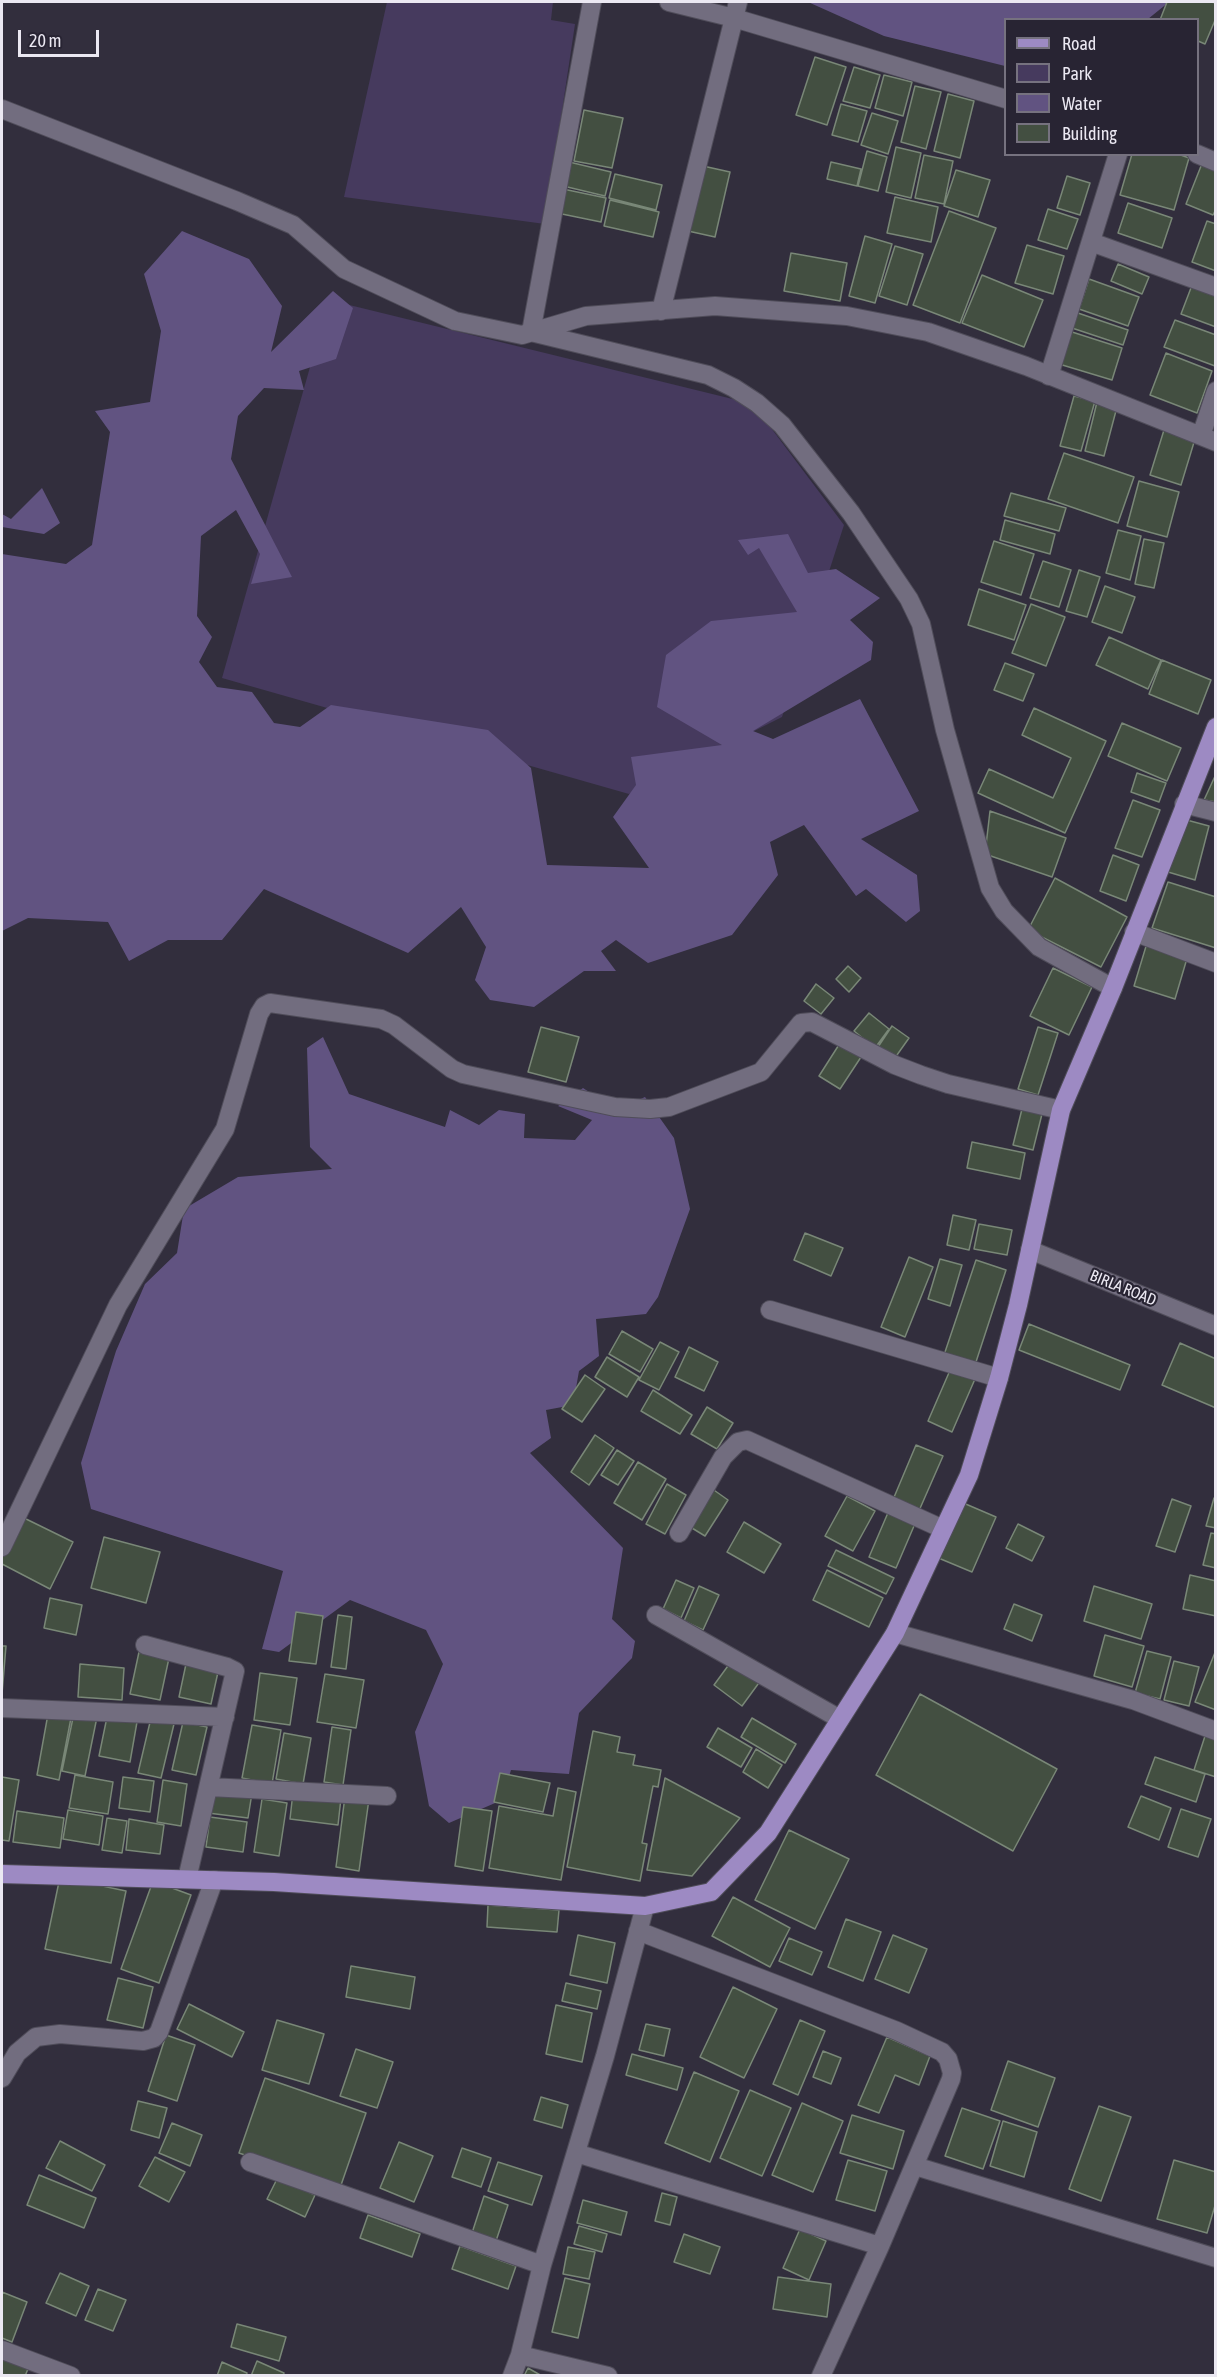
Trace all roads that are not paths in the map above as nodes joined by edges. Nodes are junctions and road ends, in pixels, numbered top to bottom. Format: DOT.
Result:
graph roads {
  1 [pos="592,2"];
  2 [pos="669,2"];
  3 [pos="736,10"];
  4 [pos="1004,99"];
  5 [pos="2,109"];
  6 [pos="1199,155"];
  7 [pos="1117,156"];
  8 [pos="1215,162"];
  9 [pos="1091,242"];
  10 [pos="1215,287"];
  11 [pos="661,311"];
  12 [pos="526,333"];
  13 [pos="1049,376"];
  14 [pos="1215,391"];
  15 [pos="1208,439"];
  16 [pos="1215,728"];
  17 [pos="1184,804"];
  18 [pos="1215,812"];
  19 [pos="1134,932"];
  20 [pos="1215,963"];
  21 [pos="1113,988"];
  22 [pos="1061,1110"];
  23 [pos="1030,1250"];
  24 [pos="770,1310"];
  25 [pos="1215,1326"];
  26 [pos="999,1378"];
  27 [pos="943,1529"];
  28 [pos="679,1533"];
  29 [pos="2,1547"];
  30 [pos="656,1615"];
  31 [pos="895,1633"];
  32 [pos="145,1645"];
  33 [pos="2,1708"];
  34 [pos="225,1717"];
  35 [pos="840,1719"];
  36 [pos="1215,1731"];
  37 [pos="208,1787"];
  38 [pos="387,1796"];
  39 [pos="2,1874"];
  40 [pos="187,1879"];
  41 [pos="214,1880"];
  42 [pos="645,1906"];
  43 [pos="638,1931"];
  44 [pos="2,2078"];
  45 [pos="576,2153"];
  46 [pos="250,2162"];
  47 [pos="915,2166"];
  48 [pos="880,2246"];
  49 [pos="1215,2258"];
  50 [pos="542,2265"];
  51 [pos="2,2350"];
  52 [pos="520,2355"];
  53 [pos="71,2376"];
  54 [pos="512,2376"];
  55 [pos="609,2376"];
  56 [pos="821,2376"];
  1 -- 12 [label="street"];
  2 -- 3 [label="street"];
  3 -- 4 [label="street"];
  3 -- 11 [label="street"];
  5 -- 12 [label="street"];
  6 -- 8 [label="street"];
  7 -- 9 [label="street"];
  9 -- 10 [label="street"];
  9 -- 13 [label="street"];
  11 -- 12 [label="street"];
  11 -- 13 [label="street"];
  12 -- 21 [label="street"];
  13 -- 15 [label="street"];
  14 -- 15 [label="street"];
  16 -- 17 [label="main road"];
  17 -- 18 [label="street"];
  17 -- 19 [label="main road"];
  19 -- 20 [label="street"];
  19 -- 21 [label="main road"];
  21 -- 22 [label="main road"];
  22 -- 23 [label="main road"];
  22 -- 29 [label="street"];
  23 -- 25 [label="street, BIRLA ROAD"];
  23 -- 26 [label="main road"];
  24 -- 26 [label="street"];
  26 -- 27 [label="main road"];
  27 -- 28 [label="street"];
  27 -- 31 [label="main road"];
  30 -- 35 [label="street"];
  31 -- 35 [label="main road"];
  31 -- 36 [label="street"];
  32 -- 34 [label="street"];
  33 -- 34 [label="street"];
  34 -- 37 [label="street"];
  35 -- 42 [label="main road"];
  37 -- 38 [label="street"];
  37 -- 40 [label="street"];
  39 -- 40 [label="main road"];
  40 -- 41 [label="main road"];
  41 -- 42 [label="main road"];
  41 -- 44 [label="street"];
  42 -- 43 [label="street"];
  43 -- 45 [label="street"];
  43 -- 47 [label="street"];
  45 -- 48 [label="street"];
  45 -- 50 [label="street"];
  46 -- 50 [label="street"];
  47 -- 48 [label="street"];
  47 -- 49 [label="street"];
  48 -- 56 [label="street"];
  50 -- 52 [label="street"];
  51 -- 53 [label="street"];
  52 -- 54 [label="street"];
  52 -- 55 [label="street"];
}
